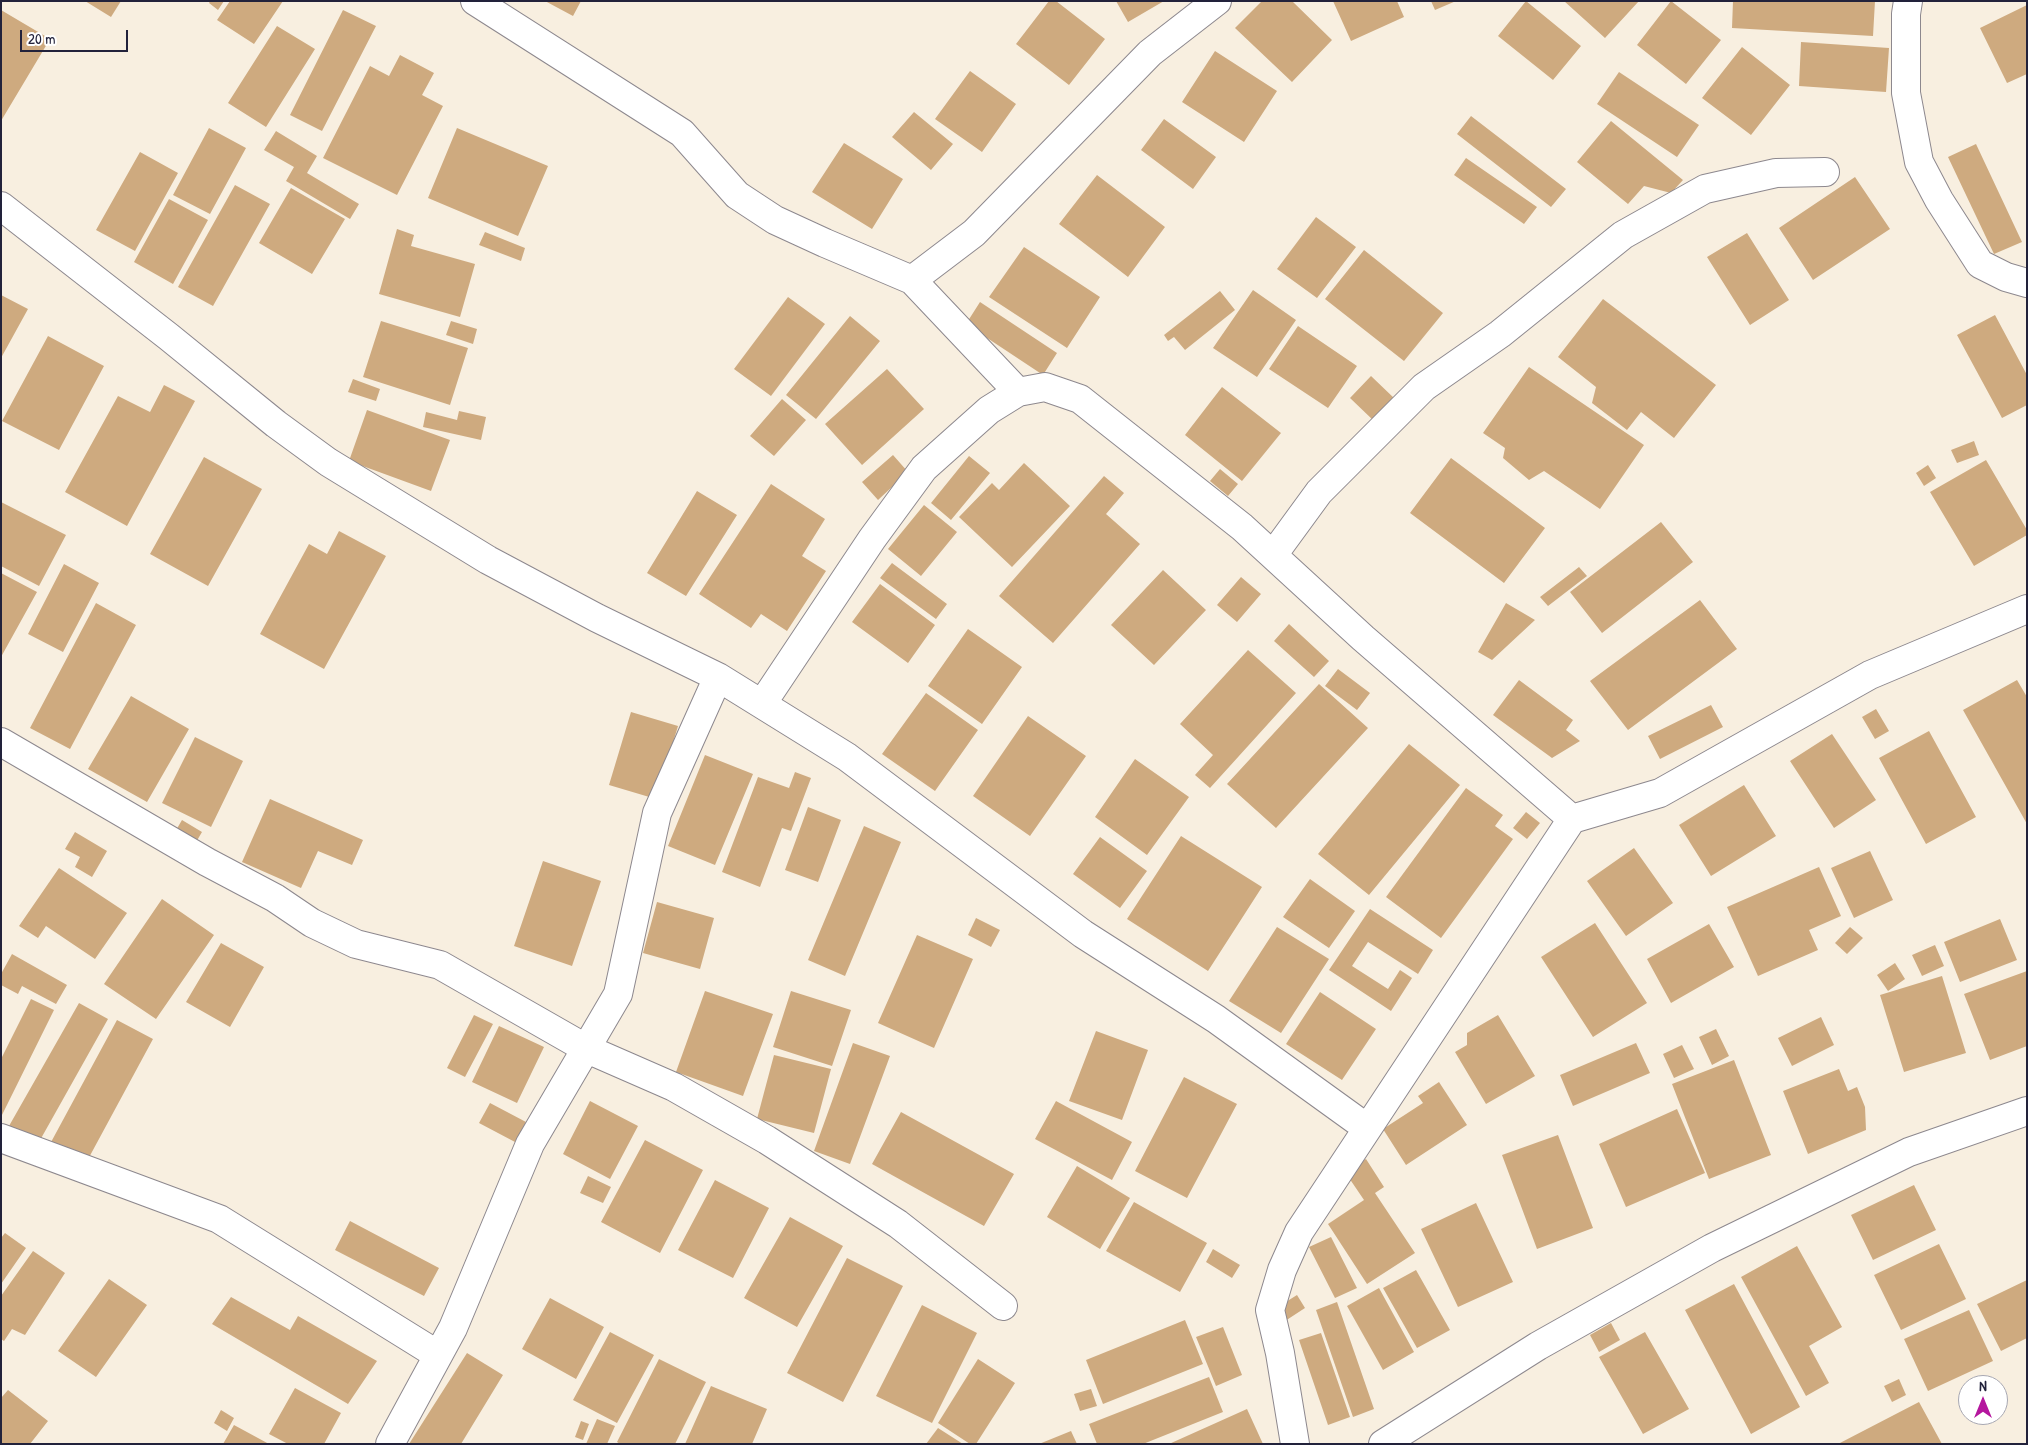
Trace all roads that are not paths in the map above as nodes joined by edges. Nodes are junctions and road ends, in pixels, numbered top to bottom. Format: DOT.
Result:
graph roads {
  1 [pos="475,1"];
  2 [pos="1217,1"];
  3 [pos="1908,1"];
  4 [pos="1825,172"];
  5 [pos="1,206"];
  6 [pos="912,280"];
  7 [pos="2027,283"];
  8 [pos="1018,392"];
  9 [pos="1273,555"];
  10 [pos="2027,609"];
  11 [pos="718,678"];
  12 [pos="762,704"];
  13 [pos="1,742"];
  14 [pos="1572,819"];
  15 [pos="587,1049"];
  16 [pos="2027,1111"];
  17 [pos="1367,1128"];
  18 [pos="1,1138"];
  19 [pos="1004,1306"];
  20 [pos="438,1355"];
  21 [pos="390,1444"];
  22 [pos="1295,1444"];
  23 [pos="1383,1444"];
  1 -- 6 [label="street"];
  2 -- 6 [label="street"];
  3 -- 7 [label="street"];
  4 -- 9 [label="street"];
  5 -- 11 [label="street"];
  6 -- 8 [label="street"];
  8 -- 9 [label="street"];
  8 -- 12 [label="street"];
  9 -- 14 [label="street"];
  10 -- 14 [label="street"];
  11 -- 12 [label="street"];
  11 -- 15 [label="street"];
  12 -- 17 [label="street"];
  13 -- 15 [label="street"];
  14 -- 17 [label="street"];
  15 -- 19 [label="street"];
  15 -- 20 [label="street"];
  16 -- 23 [label="street"];
  17 -- 22 [label="street"];
  18 -- 20 [label="street"];
  20 -- 21 [label="street"];
}
